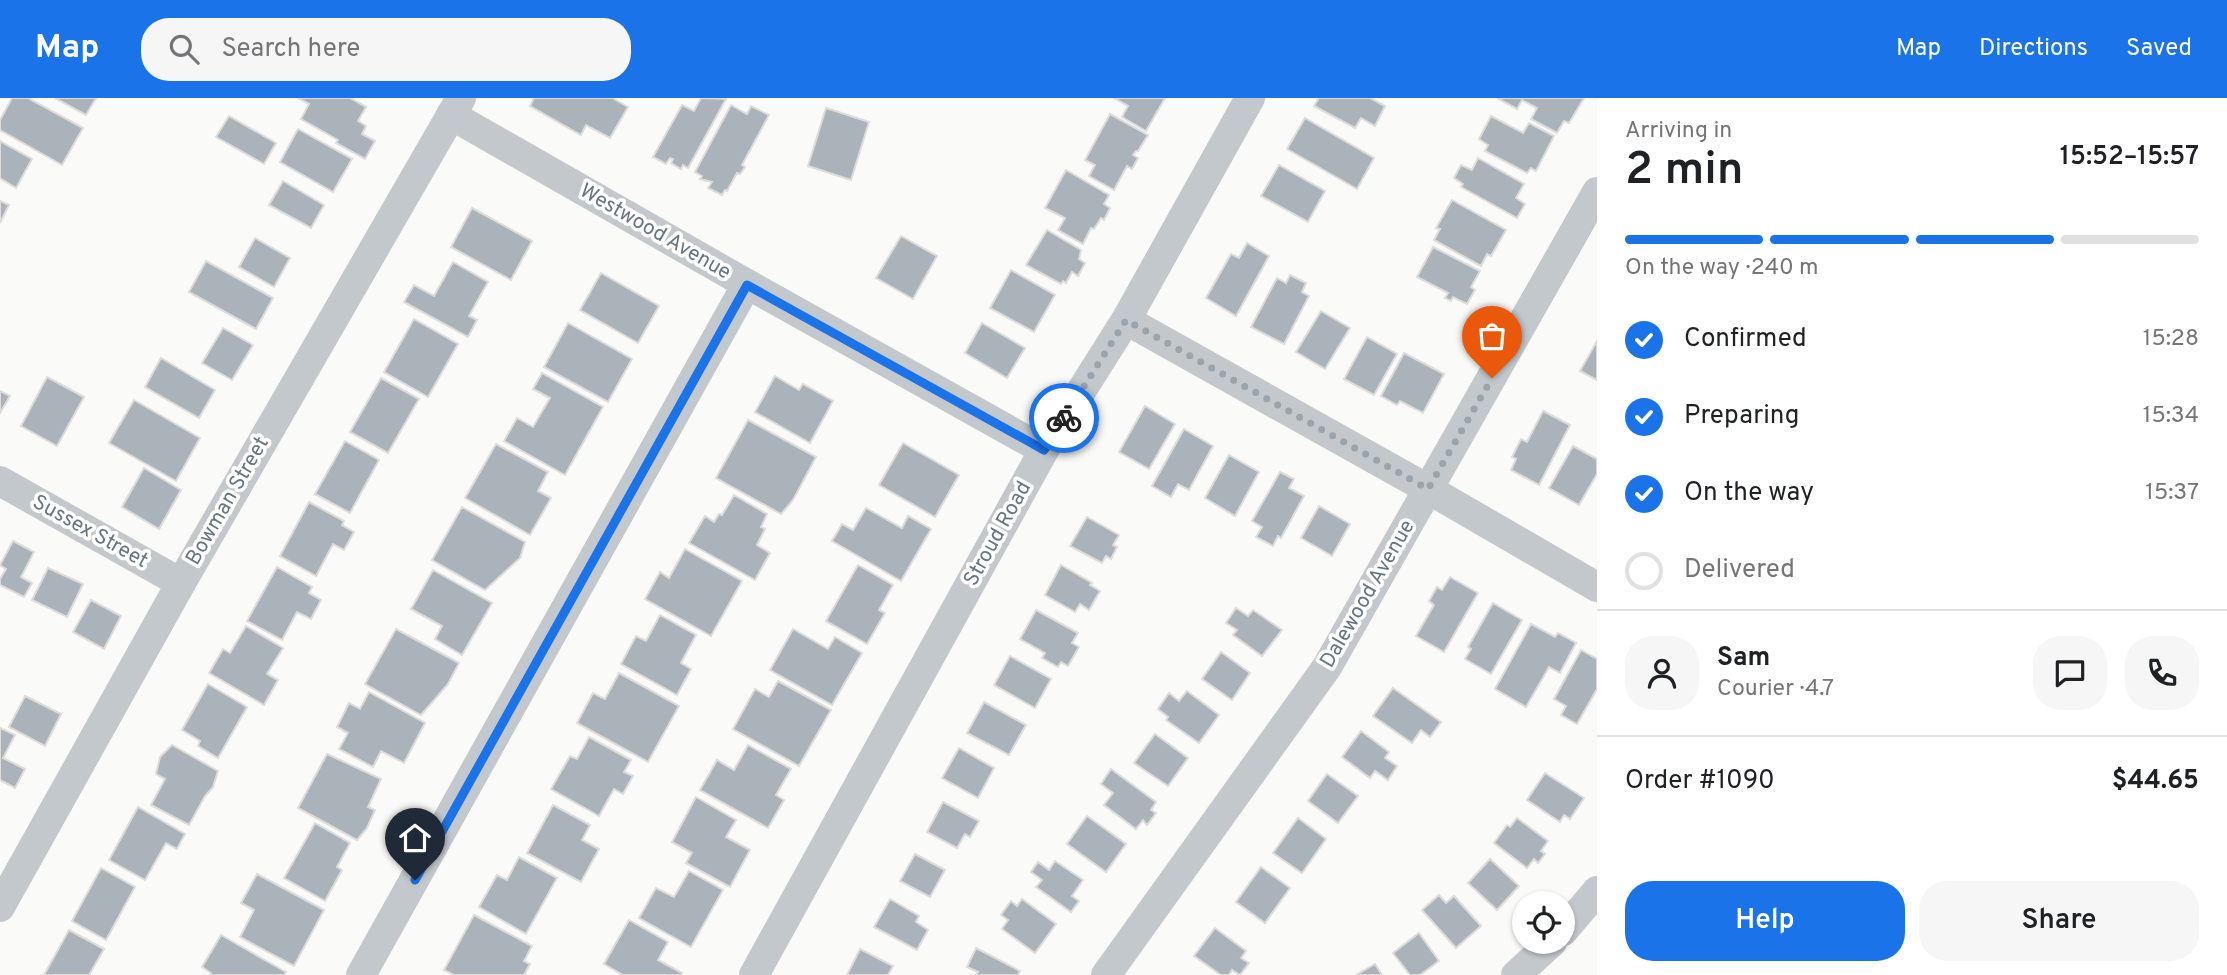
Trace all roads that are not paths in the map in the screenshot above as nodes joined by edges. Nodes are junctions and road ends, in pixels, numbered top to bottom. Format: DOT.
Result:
graph roads {
  1 [pos="1250,98"];
  2 [pos="456,106"];
  3 [pos="1597,192"];
  4 [pos="747,285"];
  5 [pos="1126,320"];
  6 [pos="1044,450"];
  7 [pos="0,481"];
  8 [pos="1428,489"];
  9 [pos="181,583"];
  10 [pos="1597,587"];
  11 [pos="1597,891"];
  12 [pos="0,907"];
  13 [pos="1575,917"];
  14 [pos="1539,954"];
  15 [pos="361,975"];
  16 [pos="754,975"];
  17 [pos="1106,975"];
  18 [pos="1516,975"];
  1 -- 5 [label="street, Stroud Road"];
  2 -- 4 [label="street, Westwood Avenue"];
  2 -- 9 [label="street, Bowman Street"];
  3 -- 8 [label="street, Dalewood Avenue"];
  4 -- 6 [label="street, Westwood Avenue"];
  4 -- 15 [label="street"];
  5 -- 6 [label="street, Stroud Road"];
  5 -- 8 [label="street"];
  6 -- 16 [label="street, Stroud Road"];
  7 -- 9 [label="street, Sussex Street"];
  8 -- 10 [label="street"];
  8 -- 17 [label="street, Dalewood Avenue"];
  9 -- 12 [label="street, Bowman Street"];
  11 -- 13 [label="street"];
  14 -- 18 [label="street"];
}
